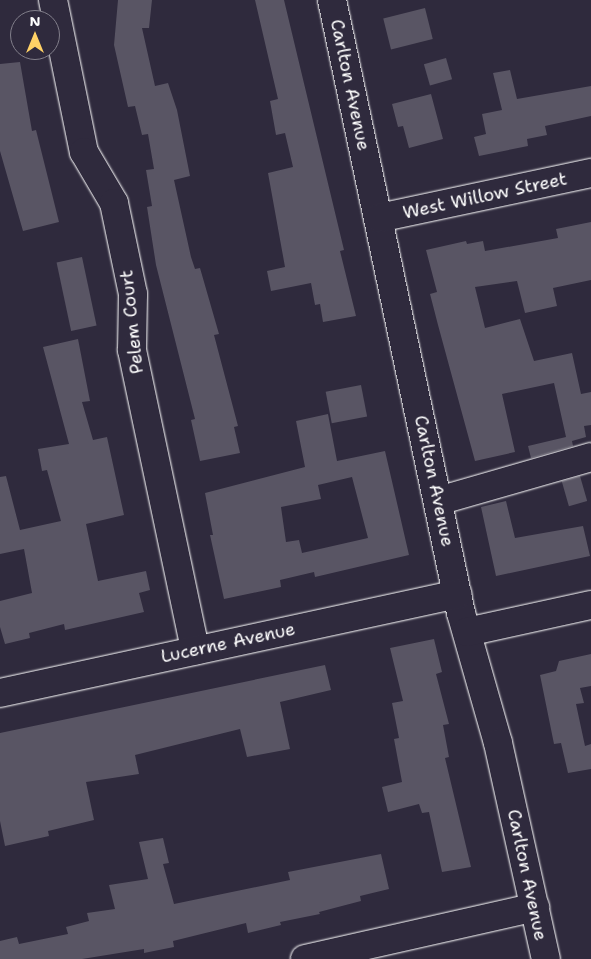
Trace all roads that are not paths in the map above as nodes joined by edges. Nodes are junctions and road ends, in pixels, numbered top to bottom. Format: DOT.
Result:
graph roads {
  1 [pos="53,0"];
  2 [pos="332,0"];
  3 [pos="591,173"];
  4 [pos="379,218"];
  5 [pos="591,457"];
  6 [pos="438,501"];
  7 [pos="457,594"];
  8 [pos="591,606"];
  9 [pos="467,632"];
  10 [pos="195,650"];
  11 [pos="0,693"];
  12 [pos="535,907"];
  13 [pos="305,959"];
  14 [pos="546,959"];
  1 -- 10 [label="street, Pelem Court"];
  2 -- 4 [label="street, Carlton Avenue"];
  3 -- 4 [label="street, West Willow Street"];
  4 -- 6 [label="street, Carlton Avenue"];
  5 -- 6 [label="street"];
  6 -- 7 [label="street, Carlton Avenue"];
  7 -- 9 [label="street, Carlton Avenue"];
  7 -- 10 [label="street, Lucerne Avenue"];
  8 -- 9 [label="street"];
  9 -- 12 [label="street, Carlton Avenue"];
  10 -- 11 [label="street, Lucerne Avenue"];
  12 -- 13 [label="street"];
  12 -- 14 [label="street, Carlton Avenue"];
}
